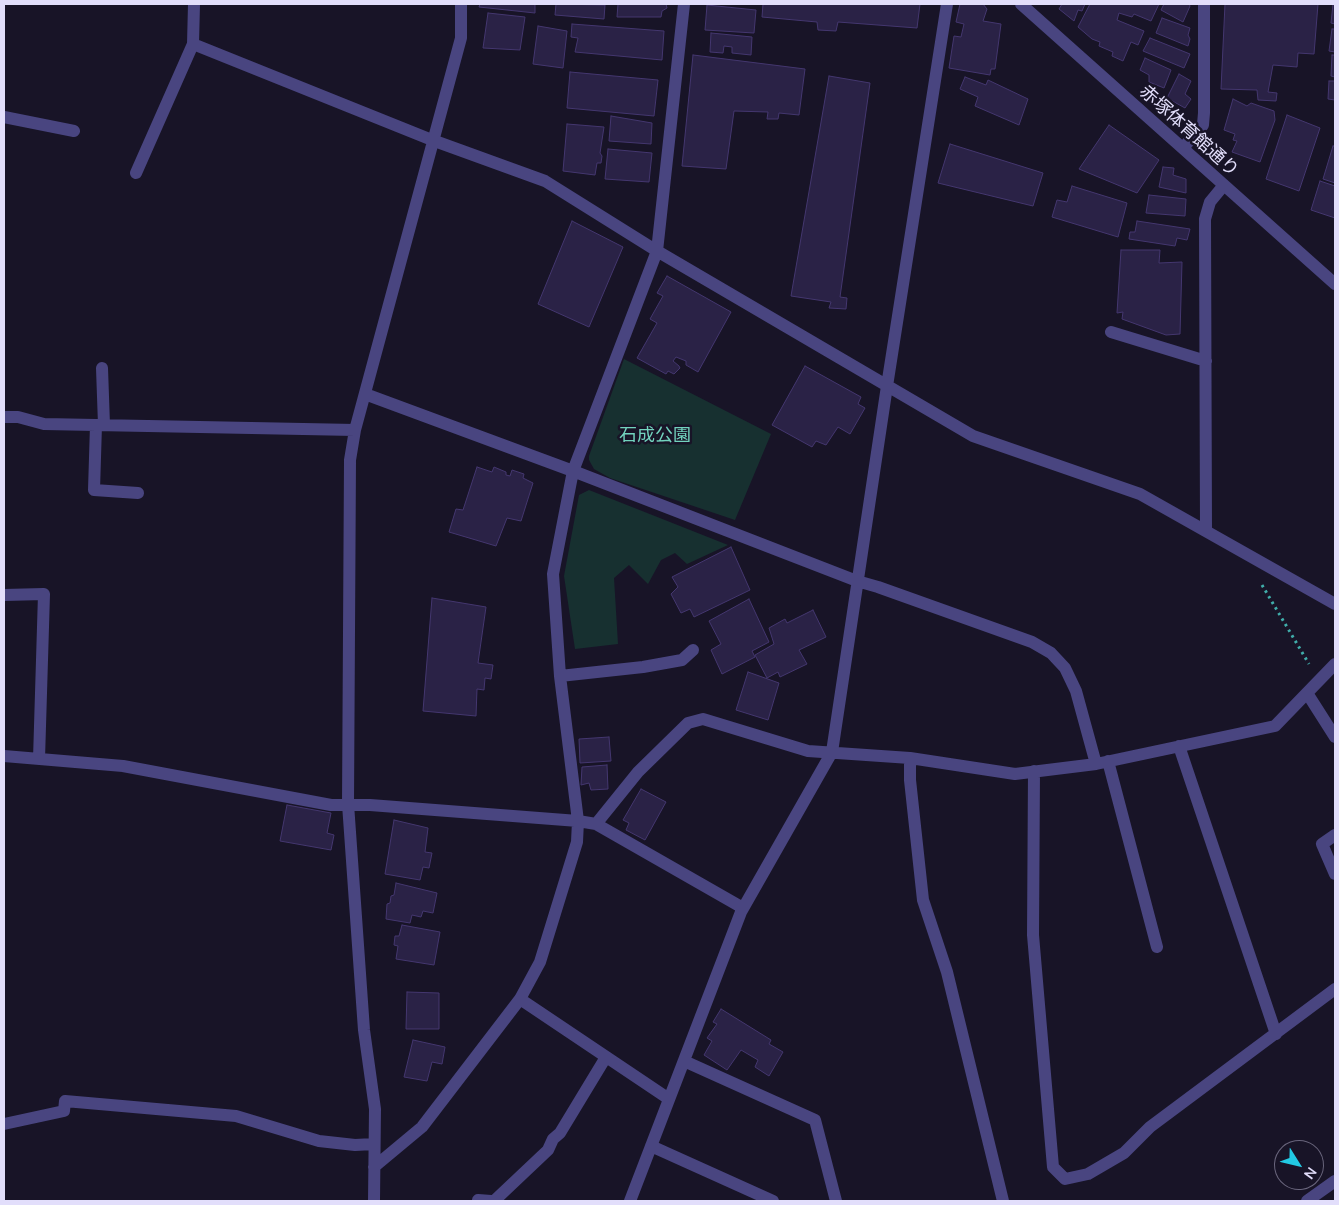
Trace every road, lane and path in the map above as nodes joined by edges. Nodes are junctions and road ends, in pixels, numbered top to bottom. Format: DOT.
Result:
graph roads {
  1 [pos="194,4"];
  2 [pos="461,4"];
  3 [pos="684,4"];
  4 [pos="947,4"];
  5 [pos="1020,4"];
  6 [pos="1204,4"];
  7 [pos="193,44"];
  8 [pos="4,117"];
  9 [pos="74,131"];
  10 [pos="432,140"];
  11 [pos="1183,148"];
  12 [pos="136,173"];
  13 [pos="1224,185"];
  14 [pos="657,251"];
  15 [pos="1335,284"];
  16 [pos="1111,332"];
  17 [pos="1206,361"];
  18 [pos="102,368"];
  19 [pos="887,386"];
  20 [pos="365,394"];
  21 [pos="4,417"];
  22 [pos="100,425"];
  23 [pos="355,430"];
  24 [pos="573,471"];
  25 [pos="138,493"];
  26 [pos="1206,532"];
  27 [pos="1266,566"];
  28 [pos="857,581"];
  29 [pos="4,595"];
  30 [pos="1335,604"];
  31 [pos="693,650"];
  32 [pos="1334,667"];
  33 [pos="560,676"];
  34 [pos="1318,680"];
  35 [pos="1307,693"];
  36 [pos="1335,737"];
  37 [pos="1179,746"];
  38 [pos="832,752"];
  39 [pos="4,756"];
  40 [pos="910,758"];
  41 [pos="39,760"];
  42 [pos="1102,762"];
  43 [pos="1034,771"];
  44 [pos="348,804"];
  45 [pos="578,821"];
  46 [pos="596,824"];
  47 [pos="1335,835"];
  48 [pos="1335,874"];
  49 [pos="744,908"];
  50 [pos="1158,947"];
  51 [pos="1335,989"];
  52 [pos="520,999"];
  53 [pos="1276,1034"];
  54 [pos="606,1057"];
  55 [pos="684,1061"];
  56 [pos="669,1099"];
  57 [pos="4,1124"];
  58 [pos="374,1144"];
  59 [pos="651,1146"];
  60 [pos="374,1167"];
  61 [pos="1335,1181"];
  62 [pos="374,1201"];
  63 [pos="488,1201"];
  64 [pos="630,1201"];
  65 [pos="772,1201"];
  66 [pos="836,1201"];
  67 [pos="1003,1201"];
  68 [pos="1307,1201"];
  1 -- 7 [label="street"];
  2 -- 10 [label="street"];
  3 -- 14 [label="street"];
  4 -- 19 [label="street"];
  5 -- 11 [label="street, 赤塚体育館通り"];
  6 -- 11 [label="street"];
  7 -- 10 [label="street"];
  7 -- 12 [label="street"];
  8 -- 9 [label="street"];
  10 -- 14 [label="street"];
  10 -- 20 [label="street"];
  11 -- 13 [label="street, 赤塚体育館通り"];
  13 -- 15 [label="street, 赤塚体育館通り"];
  13 -- 17 [label="street"];
  14 -- 19 [label="street"];
  14 -- 24 [label="street"];
  16 -- 17 [label="street"];
  17 -- 26 [label="street"];
  18 -- 22 [label="street"];
  19 -- 26 [label="street"];
  19 -- 28 [label="street"];
  20 -- 23 [label="street"];
  20 -- 24 [label="street"];
  21 -- 22 [label="street"];
  22 -- 23 [label="street"];
  22 -- 25 [label="street"];
  23 -- 44 [label="street"];
  24 -- 28 [label="street"];
  24 -- 33 [label="street"];
  26 -- 27 [label="street"];
  27 -- 30 [label="street"];
  27 -- 34 [label="path"];
  28 -- 38 [label="street"];
  28 -- 42 [label="street"];
  29 -- 41 [label="street"];
  31 -- 33 [label="street"];
  32 -- 34 [label="street"];
  33 -- 45 [label="street"];
  34 -- 35 [label="street"];
  35 -- 36 [label="street"];
  35 -- 37 [label="street"];
  37 -- 42 [label="street"];
  37 -- 53 [label="street"];
  38 -- 40 [label="street"];
  38 -- 46 [label="street"];
  38 -- 49 [label="street"];
  39 -- 41 [label="street"];
  40 -- 43 [label="street"];
  40 -- 67 [label="street"];
  41 -- 44 [label="street"];
  42 -- 43 [label="street"];
  42 -- 50 [label="street"];
  43 -- 53 [label="street"];
  44 -- 45 [label="street"];
  44 -- 58 [label="street"];
  45 -- 46 [label="street"];
  45 -- 52 [label="street"];
  46 -- 49 [label="street"];
  47 -- 48 [label="street"];
  49 -- 55 [label="street"];
  51 -- 53 [label="street"];
  52 -- 54 [label="street"];
  52 -- 60 [label="street"];
  54 -- 56 [label="street"];
  54 -- 63 [label="street"];
  55 -- 56 [label="street"];
  55 -- 66 [label="street"];
  56 -- 59 [label="street"];
  57 -- 58 [label="street"];
  58 -- 60 [label="street"];
  59 -- 64 [label="street"];
  59 -- 65 [label="street"];
  60 -- 62 [label="street"];
  61 -- 68 [label="street"];
}
